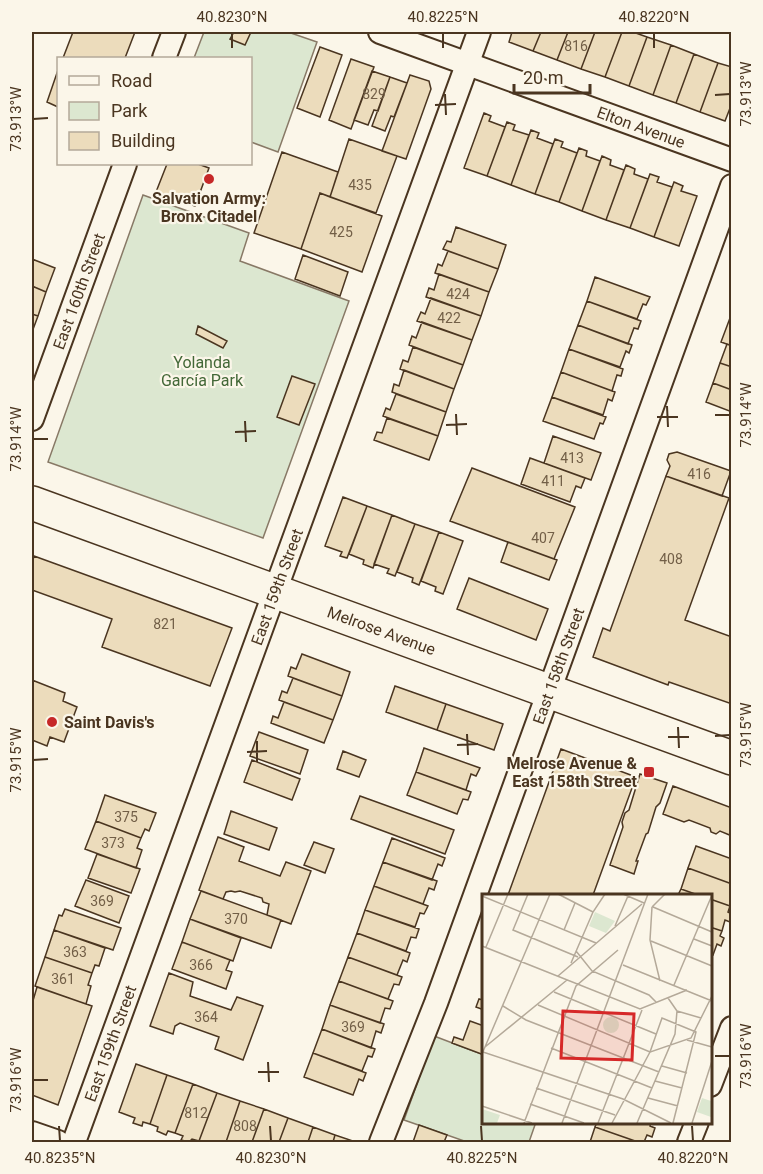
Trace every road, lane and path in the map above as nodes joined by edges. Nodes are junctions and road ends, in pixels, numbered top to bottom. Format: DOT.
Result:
graph roads {
  1 [pos="174,32"];
  2 [pos="380,32"];
  3 [pos="479,32"];
  4 [pos="164,57"];
  5 [pos="468,63"];
  6 [pos="732,160"];
  7 [pos="125,165"];
  8 [pos="732,186"];
  9 [pos="32,419"];
  10 [pos="32,503"];
  11 [pos="275,592"];
  12 [pos="548,691"];
  13 [pos="732,758"];
  14 [pos="732,1028"];
  15 [pos="712,1082"];
  16 [pos="697,1123"];
  17 [pos="32,1133"];
  18 [pos="58,1143"];
  19 [pos="74,1143"];
  20 [pos="381,1143"];
  21 [pos="689,1143"];
  1 -- 4 [label="street"];
  2 -- 5 [label="street, Elton Avenue"];
  3 -- 5 [label="street, East 159th Street"];
  5 -- 6 [label="street, Elton Avenue"];
  5 -- 11 [label="street, East 159th Street"];
  7 -- 9 [label="street, East 160th Street"];
  8 -- 12 [label="street, East 158th Street"];
  10 -- 11 [label="main road, Melrose Avenue"];
  11 -- 12 [label="main road, Melrose Avenue"];
  11 -- 19 [label="street, East 159th Street"];
  12 -- 13 [label="main road, Melrose Avenue"];
  12 -- 20 [label="street, East 158th Street"];
  14 -- 15 [label="street"];
  16 -- 21 [label="street"];
  17 -- 18 [label="street"];
}
